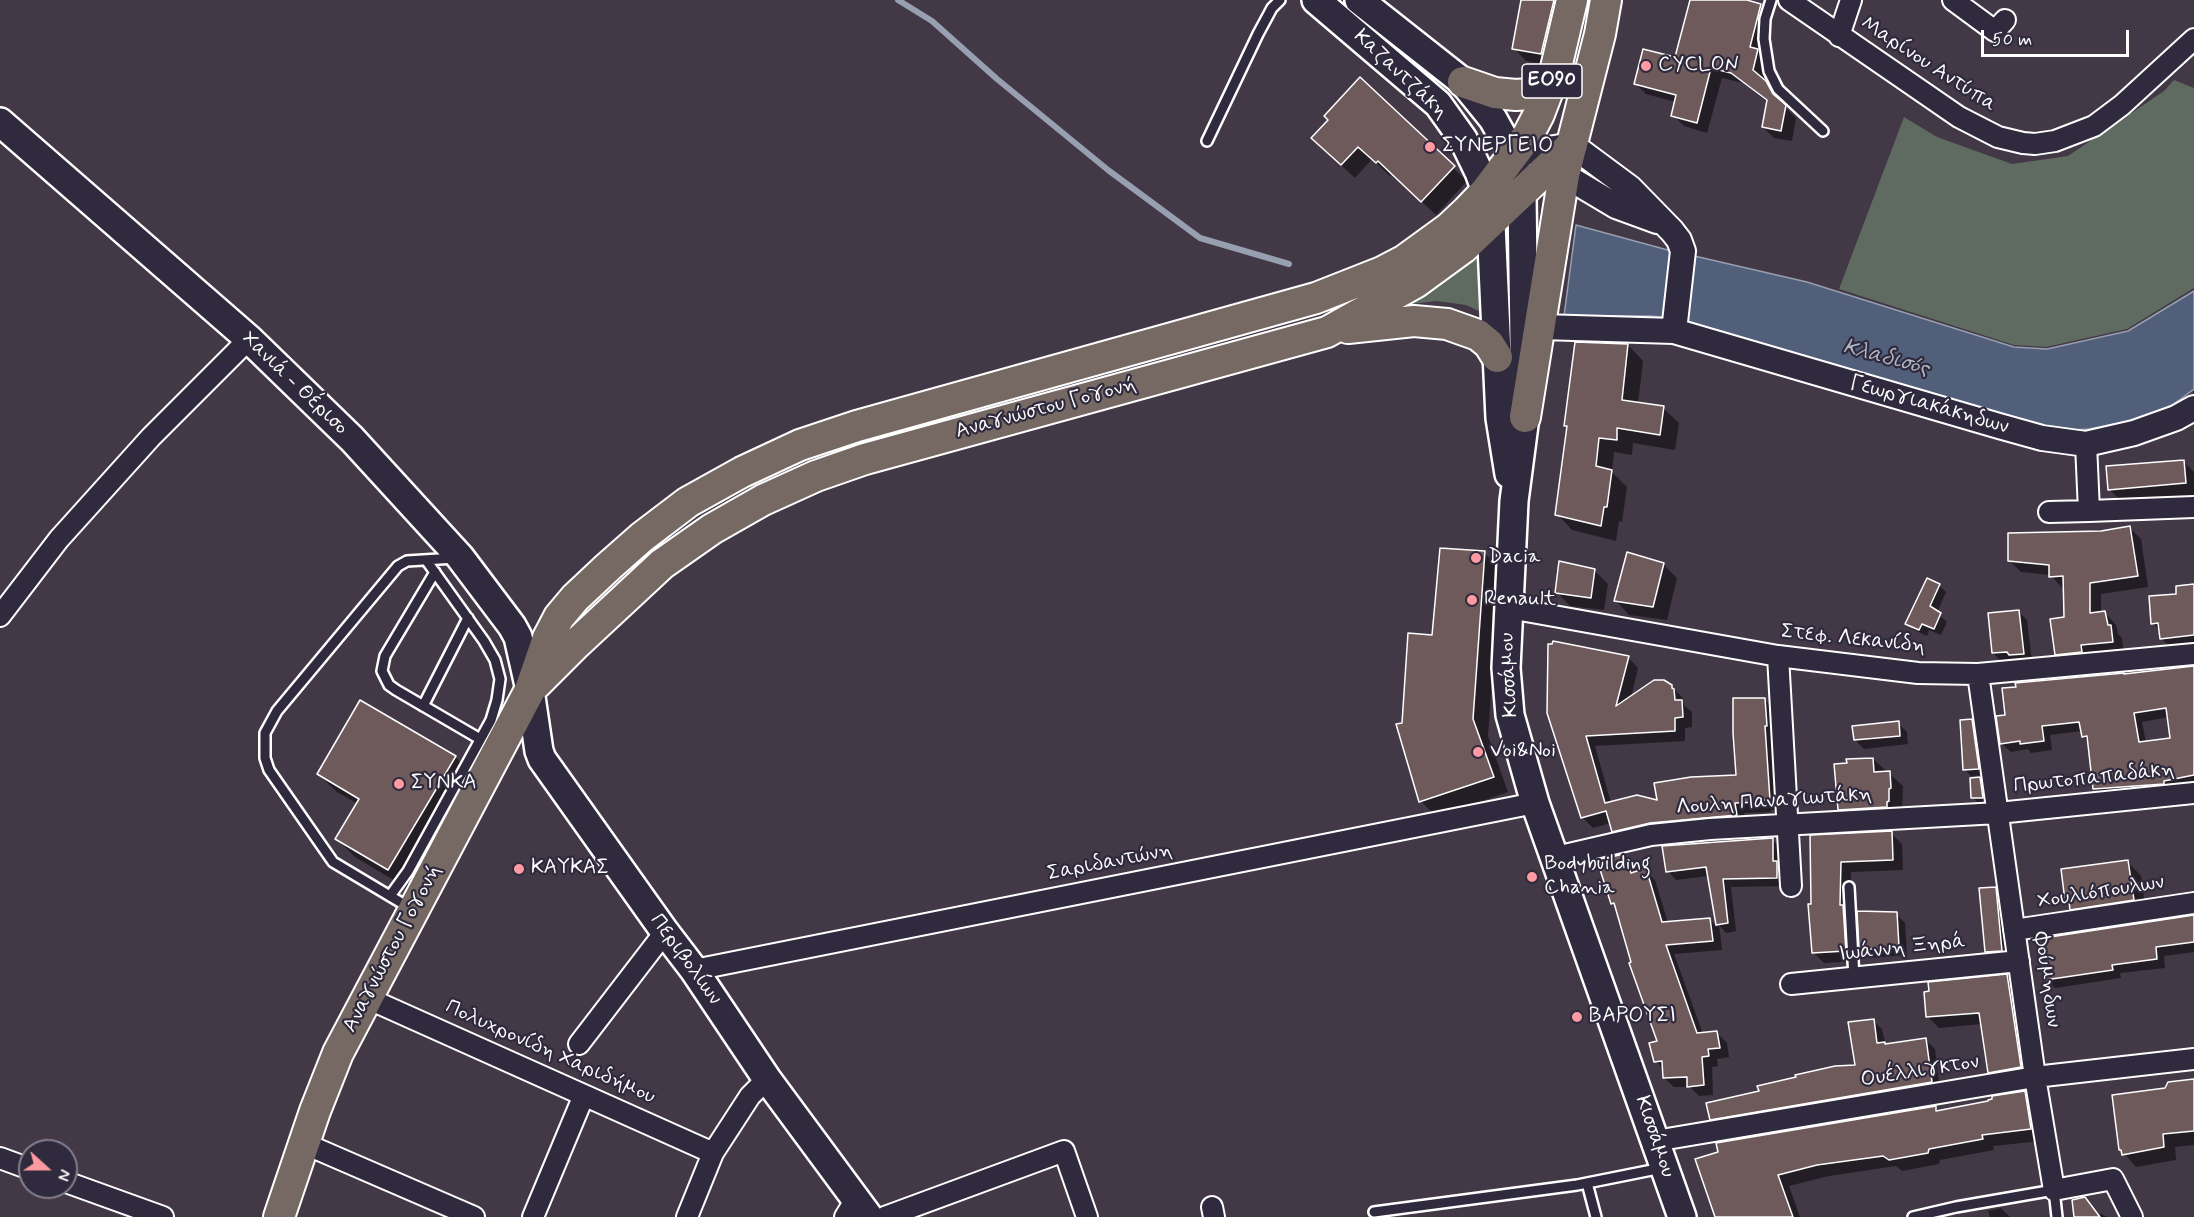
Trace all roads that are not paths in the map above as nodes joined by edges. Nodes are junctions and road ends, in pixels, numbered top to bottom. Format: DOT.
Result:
graph roads {
  1 [pos="1280,0"];
  2 [pos="1316,0"];
  3 [pos="1359,0"];
  4 [pos="1572,0"];
  5 [pos="1606,0"];
  6 [pos="1771,0"];
  7 [pos="1789,0"];
  8 [pos="1851,0"];
  9 [pos="1953,0"];
  10 [pos="2005,20"];
  11 [pos="1839,36"];
  12 [pos="2194,39"];
  13 [pos="1555,72"];
  14 [pos="1463,82"];
  15 [pos="0,122"];
  16 [pos="1823,131"];
  17 [pos="1207,141"];
  18 [pos="1572,146"];
  19 [pos="1514,155"];
  20 [pos="1556,172"];
  21 [pos="1486,191"];
  22 [pos="1522,195"];
  23 [pos="1663,223"];
  24 [pos="1491,224"];
  25 [pos="1675,326"];
  26 [pos="1540,327"];
  27 [pos="1327,332"];
  28 [pos="249,339"];
  29 [pos="1497,357"];
  30 [pos="2194,408"];
  31 [pos="1525,417"];
  32 [pos="2086,444"];
  33 [pos="1514,501"];
  34 [pos="2194,507"];
  35 [pos="2089,511"];
  36 [pos="2049,512"];
  37 [pos="460,557"];
  38 [pos="426,560"];
  39 [pos="435,572"];
  40 [pos="2,607"];
  41 [pos="1509,608"];
  42 [pos="468,618"];
  43 [pos="2194,654"];
  44 [pos="1778,656"];
  45 [pos="1978,674"];
  46 [pos="530,690"];
  47 [pos="423,706"];
  48 [pos="480,739"];
  49 [pos="2194,793"];
  50 [pos="1535,803"];
  51 [pos="1998,813"];
  52 [pos="1787,825"];
  53 [pos="1556,857"];
  54 [pos="1791,886"];
  55 [pos="1849,887"];
  56 [pos="402,903"];
  57 [pos="2194,903"];
  58 [pos="2014,930"];
  59 [pos="665,932"];
  60 [pos="2019,961"];
  61 [pos="694,970"];
  62 [pos="1854,978"];
  63 [pos="1791,984"];
  64 [pos="367,998"];
  65 [pos="579,1044"];
  66 [pos="2194,1059"];
  67 [pos="2035,1077"];
  68 [pos="767,1079"];
  69 [pos="584,1095"];
  70 [pos="1655,1141"];
  71 [pos="303,1143"];
  72 [pos="713,1153"];
  73 [pos="0,1158"];
  74 [pos="18,1165"];
  75 [pos="1665,1168"];
  76 [pos="1587,1183"];
  77 [pos="78,1186"];
  78 [pos="2054,1190"];
  79 [pos="856,1211"];
  80 [pos="1374,1212"];
  81 [pos="163,1217"];
  82 [pos="279,1217"];
  83 [pos="474,1217"];
  84 [pos="533,1217"];
  85 [pos="687,1217"];
  86 [pos="885,1217"];
  87 [pos="1086,1217"];
  88 [pos="1596,1217"];
  89 [pos="1682,1217"];
  90 [pos="1913,1217"];
  91 [pos="2057,1217"];
  92 [pos="2132,1217"];
  1 -- 17 [label="lane"];
  2 -- 21 [label="main road, Καζαντζάκη"];
  3 -- 14 [label="main road, Καζαντζάκη"];
  4 -- 13 [label="main road, ΕΟ90"];
  5 -- 18 [label="main road, ΕΟ90"];
  6 -- 16 [label="lane"];
  7 -- 11 [label="street, Μαρίνου Αντύπα"];
  8 -- 11 [label="street"];
  9 -- 10 [label="street"];
  11 -- 12 [label="street, Μαρίνου Αντύπα"];
  13 -- 14 [label="main road"];
  13 -- 19 [label="main road, ΕΟ90"];
  14 -- 19 [label="main road, Καζαντζάκη"];
  15 -- 28 [label="main road, Χανιά - Θέρισο"];
  18 -- 19 [label="street"];
  18 -- 20 [label="main road, ΕΟ90"];
  18 -- 23 [label="street"];
  19 -- 20 [label="street"];
  19 -- 21 [label="main road, ΕΟ90"];
  19 -- 22 [label="main road, Κισσάμου / ΕΟ90"];
  20 -- 22 [label="main road, Αναγνώστου Γογονή / ΕΟ90"];
  20 -- 23 [label="street"];
  20 -- 26 [label="main road, ΕΟ90"];
  21 -- 24 [label="main road, Κισσάμου / ΕΟ90"];
  21 -- 46 [label="main road, Αναγνώστου Γογονή"];
  22 -- 24 [label="main road, Αναγνώστου Γογονή / ΕΟ90"];
  22 -- 31 [label="main road, Κισσάμου / ΕΟ90"];
  23 -- 25 [label="street"];
  24 -- 27 [label="main road, Αναγνώστου Γογονή"];
  24 -- 29 [label="main road, Κισσάμου / ΕΟ90"];
  25 -- 26 [label="street, Γεωργιακάκηδων"];
  25 -- 32 [label="street, Γεωργιακάκηδων"];
  26 -- 31 [label="main road, ΕΟ90"];
  27 -- 29 [label="main road"];
  27 -- 46 [label="main road, Αναγνώστου Γογονή"];
  28 -- 37 [label="main road, Χανιά - Θέρισο"];
  28 -- 40 [label="street"];
  29 -- 33 [label="main road, Κισσάμου / ΕΟ90"];
  30 -- 32 [label="street, Γεωργιακάκηδων"];
  31 -- 33 [label="main road, Κισσάμου / ΕΟ90"];
  32 -- 35 [label="street"];
  33 -- 41 [label="main road, Κισσάμου / ΕΟ90"];
  34 -- 35 [label="street"];
  35 -- 36 [label="street"];
  37 -- 38 [label="lane"];
  37 -- 46 [label="main road, Χανιά - Θέρισο"];
  38 -- 39 [label="lane"];
  38 -- 56 [label="lane"];
  39 -- 42 [label="lane"];
  39 -- 47 [label="lane"];
  41 -- 44 [label="street, Στεφ. Λεκανίδη"];
  41 -- 50 [label="main road, Κισσάμου / ΕΟ90"];
  42 -- 47 [label="lane"];
  42 -- 48 [label="lane"];
  43 -- 45 [label="street, Στεφ. Λεκανίδη"];
  44 -- 45 [label="street, Στεφ. Λεκανίδη"];
  44 -- 52 [label="street"];
  45 -- 51 [label="street, Φούμηδων"];
  46 -- 56 [label="main road, Αναγνώστου Γογονή"];
  46 -- 59 [label="main road, Περιβολίων"];
  47 -- 48 [label="lane"];
  48 -- 56 [label="lane"];
  49 -- 51 [label="street, Πρωτοπαπαδάκη"];
  50 -- 53 [label="main road, Κισσάμου / ΕΟ90"];
  50 -- 61 [label="street, Σαριδαντώνη"];
  51 -- 52 [label="street, Λουλη Παναγιωτάκη"];
  51 -- 58 [label="street, Φούμηδων"];
  52 -- 53 [label="street, Λουλη Παναγιωτάκη"];
  52 -- 54 [label="street"];
  53 -- 70 [label="main road, Κισσάμου / ΕΟ90"];
  55 -- 62 [label="lane"];
  56 -- 64 [label="main road, Αναγνώστου Γογονή"];
  57 -- 58 [label="street, Χουλιόπουλων"];
  58 -- 60 [label="street, Φούμηδων"];
  59 -- 61 [label="main road, Περιβολίων"];
  59 -- 65 [label="street"];
  60 -- 62 [label="street, Ιωάννη Ξηρά"];
  60 -- 67 [label="street, Φούμηδων"];
  61 -- 68 [label="main road, Περιβολίων"];
  62 -- 63 [label="street, Ιωάννη Ξηρά"];
  64 -- 69 [label="street, Πολυχρονίδη Χαριδήμου"];
  64 -- 71 [label="main road, Αναγνώστου Γογονή"];
  66 -- 67 [label="street, Ουέλλιγκτον"];
  67 -- 70 [label="street, Ουέλλιγκτον"];
  67 -- 78 [label="street, Φούμηδων"];
  68 -- 72 [label="street"];
  68 -- 79 [label="main road, Περιβολίων"];
  69 -- 72 [label="street, Πολυχρονίδη Χαριδήμου"];
  69 -- 84 [label="street"];
  70 -- 75 [label="main road, Κισσάμου / ΕΟ90"];
  71 -- 82 [label="main road, Αναγνώστου Γογονή"];
  71 -- 83 [label="street"];
  72 -- 85 [label="street"];
  73 -- 74 [label="street"];
  75 -- 76 [label="lane"];
  75 -- 89 [label="main road, Κισσάμου / ΕΟ90"];
  76 -- 80 [label="lane"];
  76 -- 88 [label="lane"];
  77 -- 81 [label="street"];
  78 -- 90 [label="lane"];
  78 -- 91 [label="lane"];
  78 -- 92 [label="street"];
  86 -- 87 [label="street"];
}
